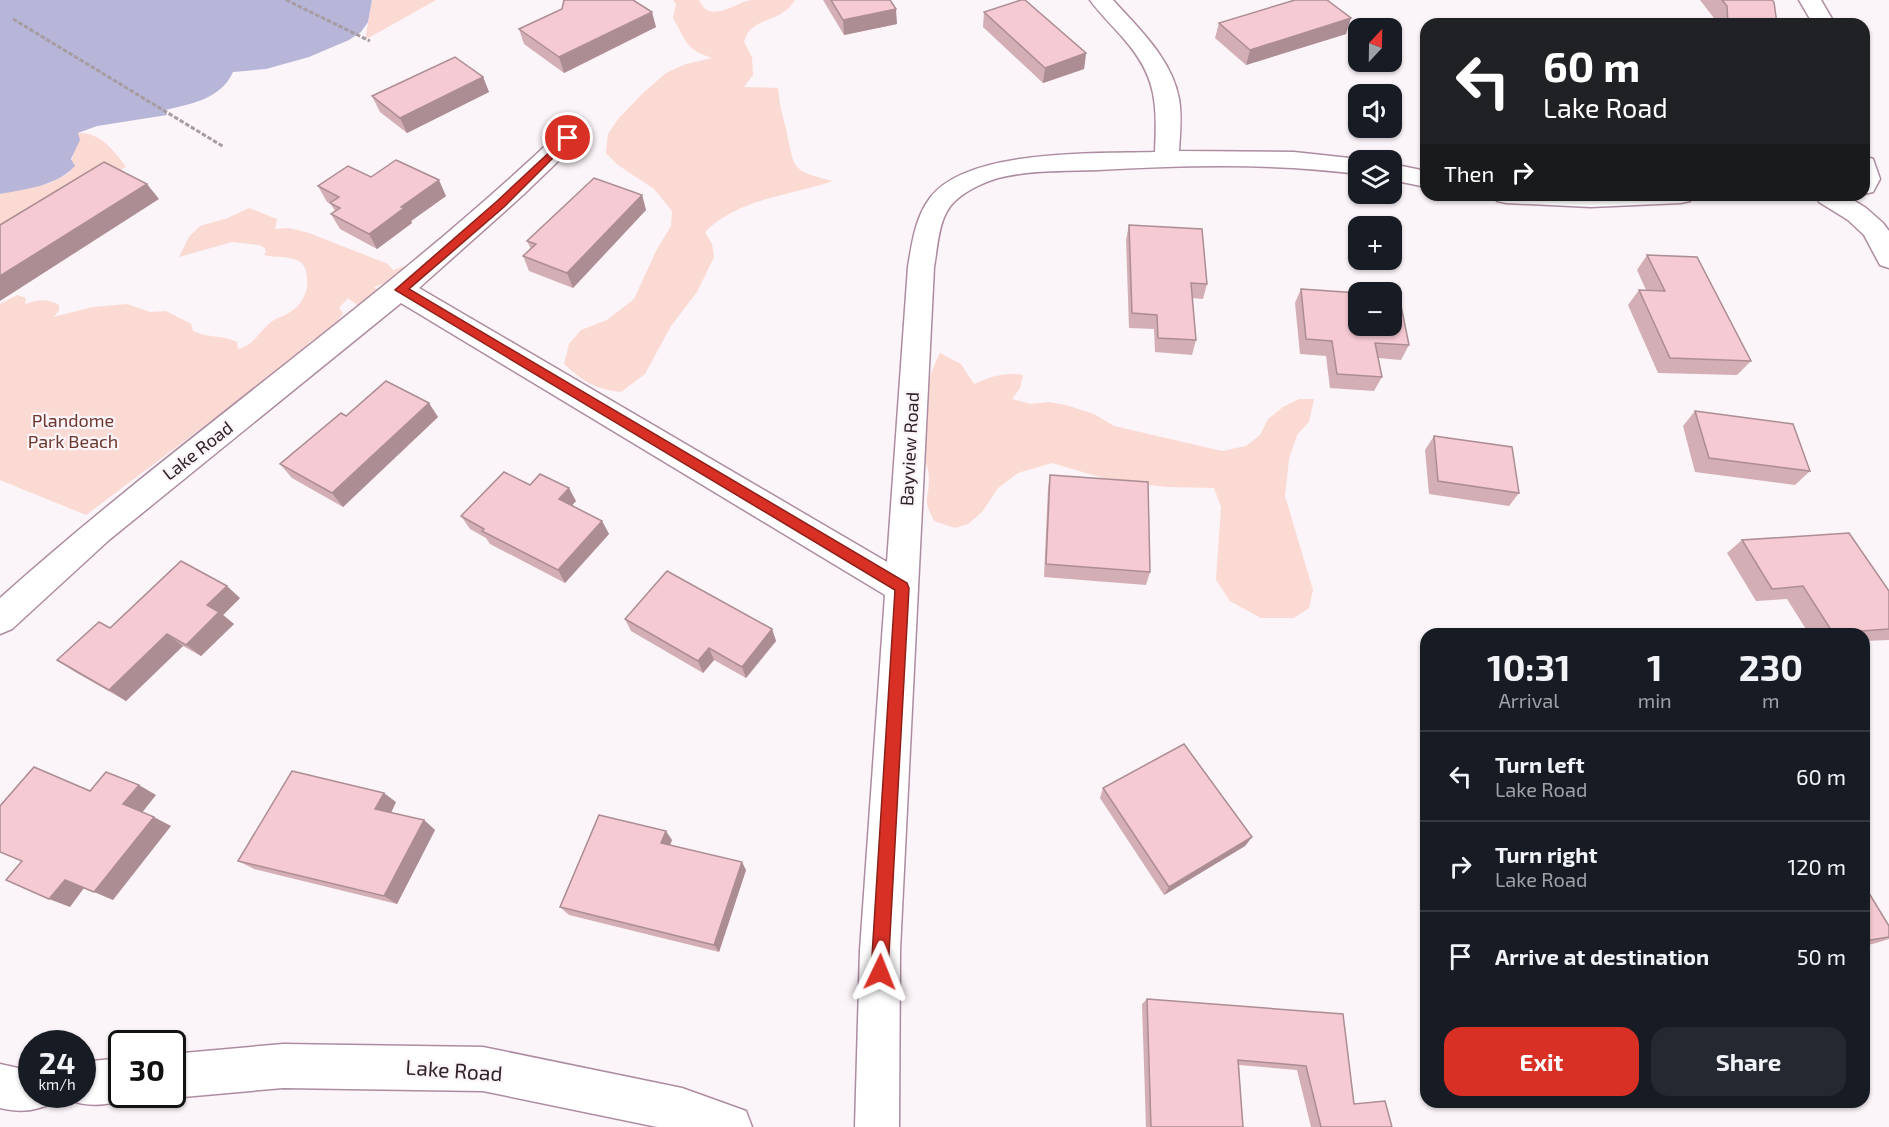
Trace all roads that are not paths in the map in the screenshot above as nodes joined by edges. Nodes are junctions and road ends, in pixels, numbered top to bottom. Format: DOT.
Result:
graph roads {
  1 [pos="1101,0"];
  2 [pos="1810,0"];
  3 [pos="1820,18"];
  4 [pos="568,138"];
  5 [pos="1167,158"];
  6 [pos="1348,164"];
  7 [pos="1402,174"];
  8 [pos="1420,178"];
  9 [pos="1839,201"];
  10 [pos="1889,259"];
  11 [pos="401,290"];
  12 [pos="902,588"];
  13 [pos="0,619"];
  14 [pos="186,1075"];
  15 [pos="0,1086"];
  16 [pos="18,1090"];
  17 [pos="730,1127"];
  18 [pos="877,1127"];
  1 -- 5 [label="street"];
  2 -- 3 [label="street"];
  4 -- 11 [label="street, Lake Road"];
  5 -- 6 [label="street, Bayview Road"];
  5 -- 12 [label="street, Bayview Road"];
  7 -- 8 [label="street"];
  9 -- 10 [label="street"];
  11 -- 12 [label="street"];
  11 -- 13 [label="street, Lake Road"];
  12 -- 18 [label="street, Bayview Road"];
  14 -- 17 [label="street, Lake Road"];
  15 -- 16 [label="street"];
}
